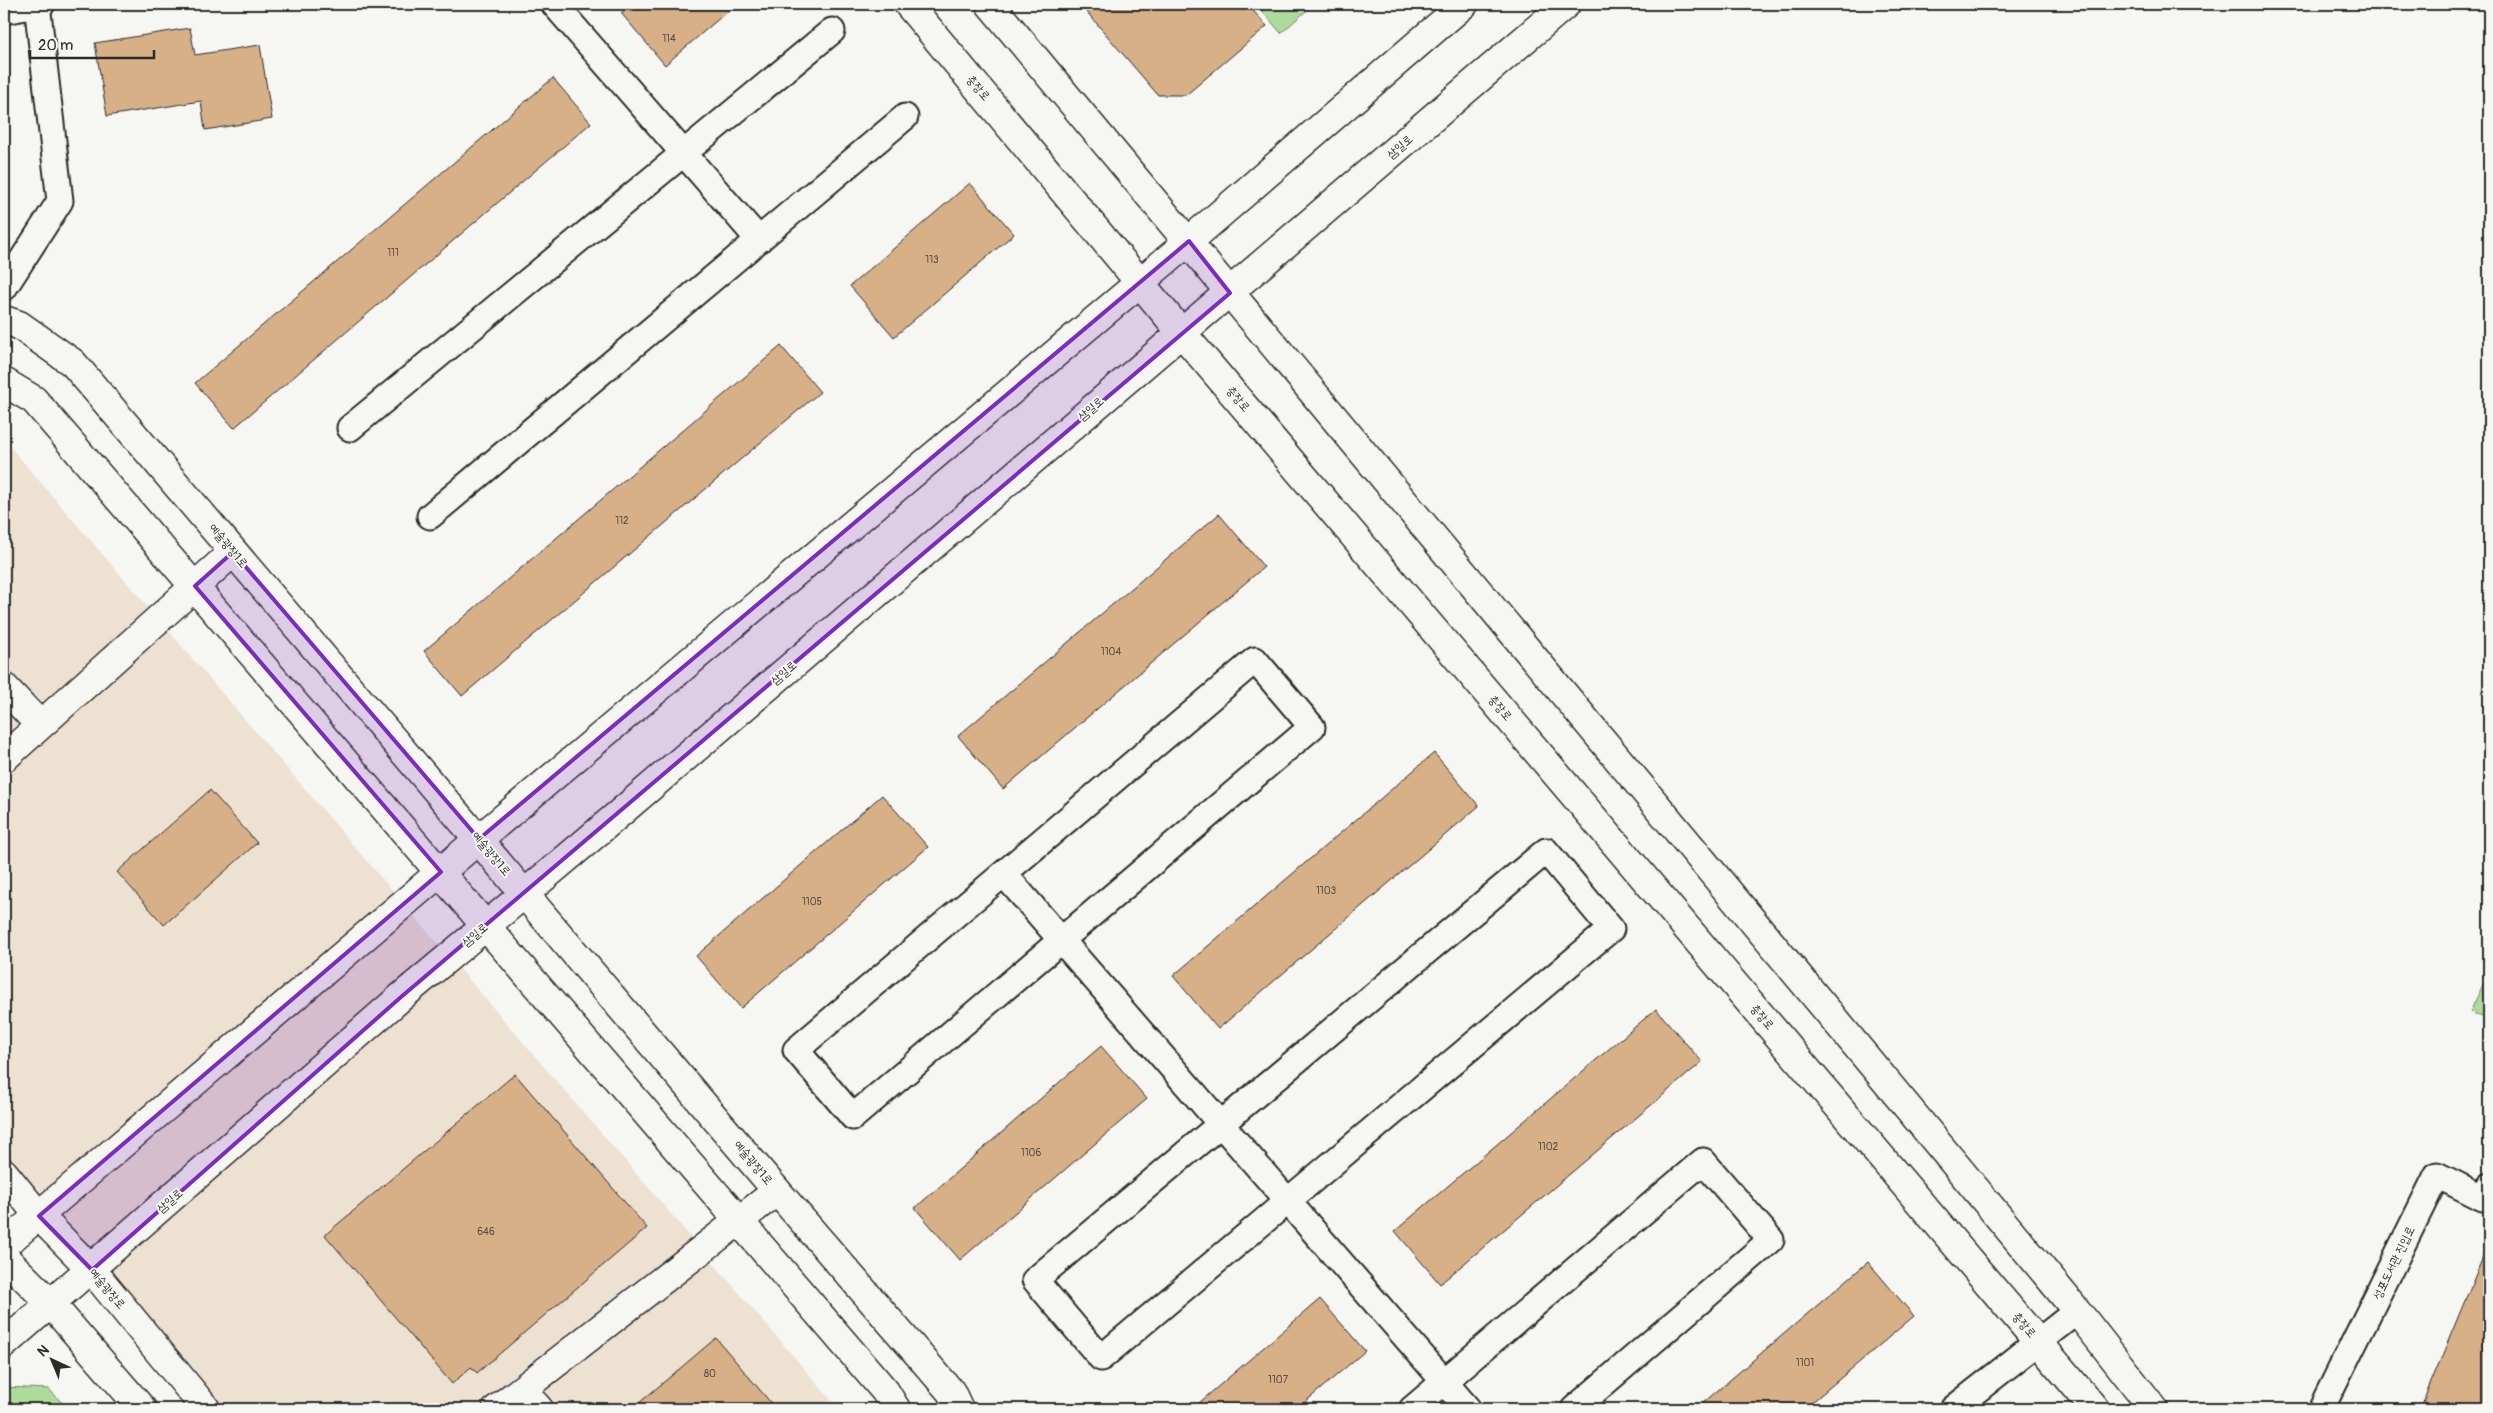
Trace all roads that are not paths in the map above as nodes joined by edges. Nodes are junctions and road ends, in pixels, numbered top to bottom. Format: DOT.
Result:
graph roads {
  1 [pos="38,4"];
  2 [pos="554,4"];
  3 [pos="908,4"];
  4 [pos="990,4"];
  5 [pos="1464,4"];
  6 [pos="1566,4"];
  7 [pos="4,11"];
  8 [pos="832,31"];
  9 [pos="906,117"];
  10 [pos="684,153"];
  11 [pos="759,240"];
  12 [pos="1189,241"];
  13 [pos="1139,282"];
  14 [pos="4,288"];
  15 [pos="1230,292"];
  16 [pos="4,320"];
  17 [pos="1181,332"];
  18 [pos="4,382"];
  19 [pos="350,428"];
  20 [pos="430,516"];
  21 [pos="233,552"];
  22 [pos="195,586"];
  23 [pos="4,687"];
  24 [pos="40,725"];
  25 [pos="4,758"];
  26 [pos="478,839"];
  27 [pos="441,872"];
  28 [pos="1004,874"];
  29 [pos="525,894"];
  30 [pos="486,926"];
  31 [pos="1062,940"];
  32 [pos="1220,1123"];
  33 [pos="4,1173"];
  34 [pos="2489,1186"];
  35 [pos="777,1192"];
  36 [pos="1287,1200"];
  37 [pos="39,1216"];
  38 [pos="740,1220"];
  39 [pos="4,1245"];
  40 [pos="4,1257"];
  41 [pos="92,1270"];
  42 [pos="51,1304"];
  43 [pos="2077,1311"];
  44 [pos="2038,1342"];
  45 [pos="4,1344"];
  46 [pos="1444,1382"];
  47 [pos="531,1399"];
  48 [pos="142,1409"];
  49 [pos="206,1409"];
  50 [pos="497,1409"];
  51 [pos="896,1409"];
  52 [pos="959,1409"];
  53 [pos="1412,1409"];
  54 [pos="1468,1409"];
  55 [pos="1574,1409"];
  56 [pos="1953,1409"];
  57 [pos="2095,1409"];
  58 [pos="2154,1409"];
  59 [pos="2321,1409"];
  1 -- 7 [label="lane"];
  1 -- 14 [label="lane"];
  2 -- 10 [label="lane"];
  3 -- 13 [label="street, 충장로"];
  4 -- 12 [label="street"];
  5 -- 12 [label="street"];
  6 -- 15 [label="street, 삼일로"];
  8 -- 10 [label="lane"];
  9 -- 11 [label="lane"];
  10 -- 11 [label="lane"];
  10 -- 19 [label="lane"];
  11 -- 20 [label="lane"];
  12 -- 13 [label="street"];
  12 -- 15 [label="street"];
  13 -- 17 [label="street, 충장로"];
  13 -- 26 [label="street"];
  15 -- 17 [label="street, 삼일로"];
  15 -- 43 [label="street"];
  16 -- 21 [label="street, 예술광장1로"];
  17 -- 29 [label="street, 삼일로"];
  17 -- 44 [label="street, 충장로"];
  18 -- 22 [label="street"];
  21 -- 22 [label="street"];
  21 -- 26 [label="street, 예술광장1로"];
  22 -- 24 [label="street"];
  22 -- 27 [label="street"];
  23 -- 24 [label="street"];
  24 -- 25 [label="street"];
  26 -- 27 [label="street"];
  26 -- 29 [label="street, 예술광장1로"];
  27 -- 30 [label="street"];
  27 -- 37 [label="street"];
  28 -- 31 [label="lane"];
  28 -- 31 [label="lane"];
  28 -- 31 [label="lane"];
  29 -- 30 [label="street, 삼일로"];
  29 -- 35 [label="street, 예술광장1로"];
  30 -- 38 [label="street"];
  30 -- 41 [label="street, 삼일로"];
  31 -- 32 [label="lane"];
  32 -- 36 [label="lane"];
  32 -- 36 [label="lane"];
  32 -- 36 [label="lane"];
  33 -- 37 [label="street, 예술광장로"];
  34 -- 59 [label="lane, 성포도서관 진입로"];
  35 -- 38 [label="street"];
  35 -- 52 [label="street, 예술광장1로"];
  36 -- 46 [label="lane"];
  37 -- 39 [label="street"];
  37 -- 41 [label="street, 예술광장로"];
  38 -- 47 [label="street"];
  38 -- 51 [label="street"];
  40 -- 42 [label="street"];
  41 -- 42 [label="street, 삼일로"];
  41 -- 49 [label="street, 예술광장로"];
  42 -- 45 [label="street, 삼일로"];
  42 -- 48 [label="street"];
  43 -- 44 [label="lane"];
  43 -- 58 [label="street"];
  44 -- 56 [label="lane"];
  44 -- 57 [label="street, 충장로"];
  46 -- 53 [label="lane"];
  46 -- 54 [label="lane"];
  46 -- 55 [label="lane"];
  47 -- 50 [label="street"];
}
